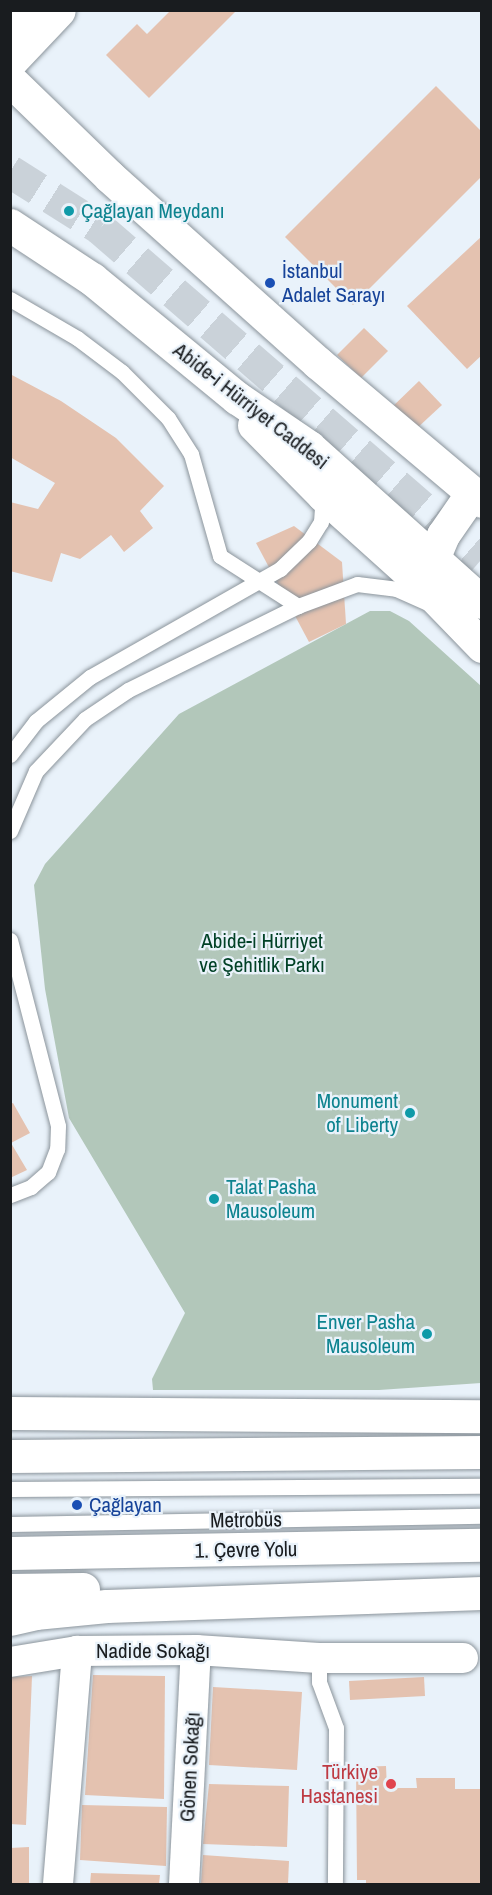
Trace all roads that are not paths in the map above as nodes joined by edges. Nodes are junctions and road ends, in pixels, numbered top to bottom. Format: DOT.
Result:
graph roads {
  1 [pos="23,10"];
  2 [pos="59,10"];
  3 [pos="10,23"];
  4 [pos="10,62"];
  5 [pos="10,80"];
  6 [pos="10,225"];
  7 [pos="10,299"];
  8 [pos="237,398"];
  9 [pos="478,492"];
  10 [pos="323,495"];
  11 [pos="428,571"];
  12 [pos="261,580"];
  13 [pos="298,606"];
  14 [pos="468,608"];
  15 [pos="482,646"];
  16 [pos="10,755"];
  17 [pos="10,831"];
  18 [pos="10,940"];
  19 [pos="10,1195"];
  20 [pos="482,1393"];
  21 [pos="138,1412"];
  22 [pos="10,1413"];
  23 [pos="482,1416"];
  24 [pos="482,1452"];
  25 [pos="10,1456"];
  26 [pos="482,1486"];
  27 [pos="10,1489"];
  28 [pos="482,1516"];
  29 [pos="10,1524"];
  30 [pos="482,1545"];
  31 [pos="10,1553"];
  32 [pos="10,1590"];
  33 [pos="482,1593"];
  34 [pos="337,1595"];
  35 [pos="19,1616"];
  36 [pos="196,1650"];
  37 [pos="77,1651"];
  38 [pos="463,1658"];
  39 [pos="10,1662"];
  40 [pos="319,1670"];
  41 [pos="58,1884"];
  42 [pos="184,1884"];
  43 [pos="335,1884"];
  1 -- 3 [label="main road"];
  2 -- 4 [label="main road"];
  5 -- 9 [label="main road"];
  6 -- 8 [label="main road, Abide-i Hürriyet Caddesi"];
  7 -- 12 [label="lane"];
  8 -- 10 [label="main road"];
  8 -- 11 [label="main road, Abide-i Hürriyet Caddesi"];
  9 -- 11 [label="main road"];
  10 -- 11 [label="main road"];
  10 -- 12 [label="lane"];
  11 -- 14 [label="main road"];
  12 -- 13 [label="lane"];
  12 -- 16 [label="lane"];
  13 -- 14 [label="lane"];
  13 -- 17 [label="lane"];
  14 -- 15 [label="main road"];
  18 -- 19 [label="lane"];
  20 -- 21 [label="main road"];
  21 -- 22 [label="main road"];
  21 -- 23 [label="main road"];
  24 -- 25 [label="main road"];
  26 -- 27 [label="lane, Metrobüs"];
  28 -- 29 [label="lane, Metrobüs"];
  30 -- 31 [label="main road, 1. Çevre Yolu"];
  32 -- 34 [label="main road"];
  33 -- 34 [label="main road"];
  34 -- 35 [label="main road"];
  36 -- 37 [label="street, Nadide Sokağı"];
  36 -- 40 [label="street, Nadide Sokağı"];
  36 -- 42 [label="street, Gönen Sokağı"];
  37 -- 39 [label="street"];
  37 -- 41 [label="street, Nadide Sokağı"];
  38 -- 40 [label="street, Nadide Sokağı"];
  40 -- 43 [label="lane"];
}
